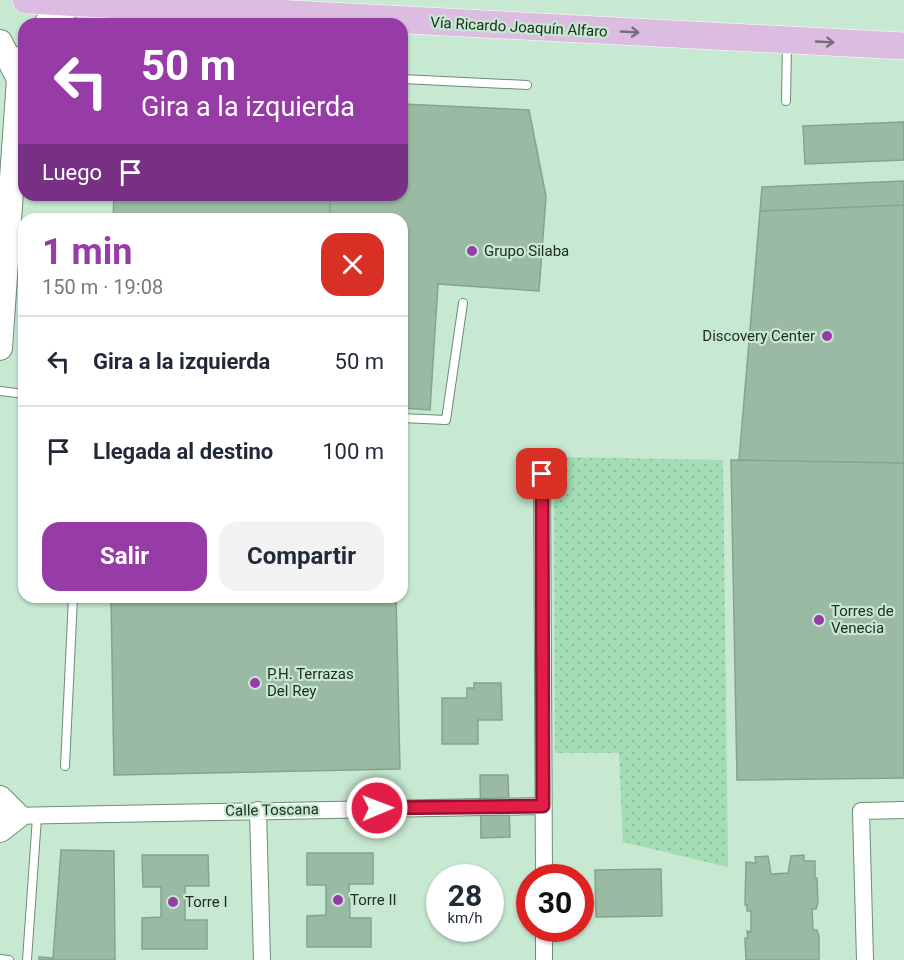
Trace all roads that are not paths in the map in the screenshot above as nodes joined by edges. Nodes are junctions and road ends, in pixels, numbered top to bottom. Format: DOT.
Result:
graph roads {
  1 [pos="26,0"];
  2 [pos="75,3"];
  3 [pos="52,18"];
  4 [pos="300,18"];
  5 [pos="408,23"];
  6 [pos="787,40"];
  7 [pos="0,42"];
  8 [pos="904,46"];
  9 [pos="18,64"];
  10 [pos="408,79"];
  11 [pos="527,85"];
  12 [pos="18,101"];
  13 [pos="786,101"];
  14 [pos="3,266"];
  15 [pos="464,303"];
  16 [pos="1,310"];
  17 [pos="0,348"];
  18 [pos="0,391"];
  19 [pos="18,393"];
  20 [pos="408,418"];
  21 [pos="542,474"];
  22 [pos="73,603"];
  23 [pos="65,766"];
  24 [pos="0,798"];
  25 [pos="543,806"];
  26 [pos="258,810"];
  27 [pos="904,810"];
  28 [pos="14,820"];
  29 [pos="544,864"];
  30 [pos="544,942"];
  31 [pos="0,959"];
  32 [pos="9,960"];
  33 [pos="27,960"];
  34 [pos="262,960"];
  35 [pos="544,960"];
  36 [pos="865,960"];
  1 -- 2 [label="main road, Vía Ricardo Joaquín Alfaro"];
  2 -- 3 [label="street"];
  2 -- 4 [label="main road, Vía Ricardo Joaquín Alfaro"];
  5 -- 6 [label="main road, Vía Ricardo Joaquín Alfaro, one-way"];
  6 -- 8 [label="main road, Vía Ricardo Joaquín Alfaro, one-way"];
  6 -- 13 [label="lane"];
  7 -- 9 [label="street"];
  10 -- 11 [label="lane"];
  12 -- 14 [label="street"];
  14 -- 16 [label="street"];
  15 -- 20 [label="lane"];
  16 -- 17 [label="street"];
  18 -- 19 [label="lane"];
  21 -- 25 [label="street"];
  22 -- 23 [label="lane"];
  24 -- 28 [label="street"];
  25 -- 26 [label="street, Calle Toscana"];
  25 -- 29 [label="street"];
  26 -- 28 [label="street, Calle Toscana"];
  26 -- 34 [label="street"];
  27 -- 36 [label="street"];
  28 -- 33 [label="lane"];
  30 -- 35 [label="street"];
  31 -- 32 [label="lane"];
}
